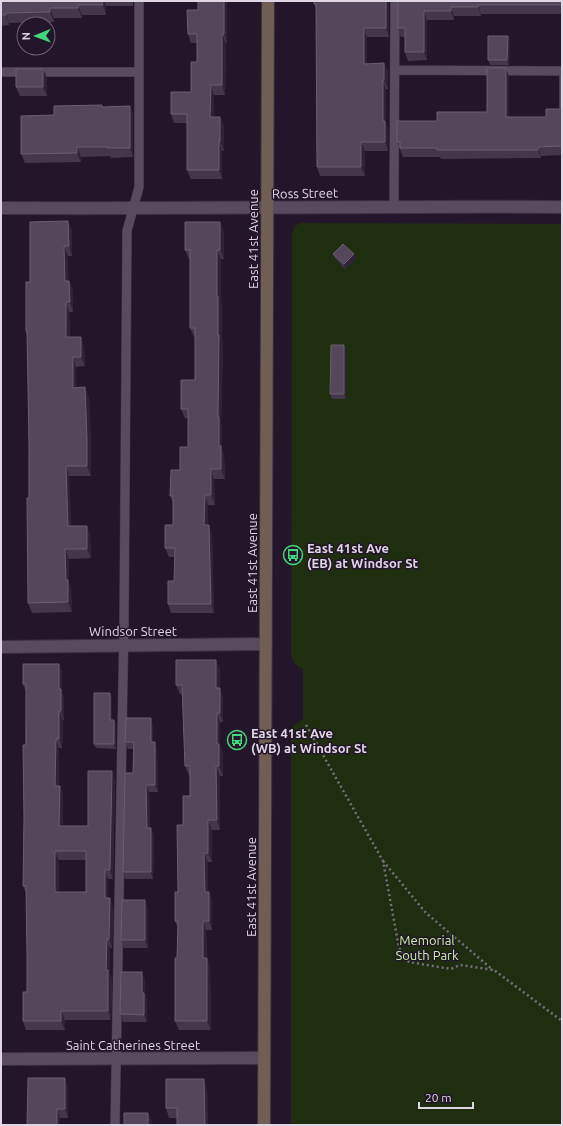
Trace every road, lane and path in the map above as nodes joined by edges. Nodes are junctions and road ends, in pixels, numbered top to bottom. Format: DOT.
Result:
graph roads {
  1 [pos="139,1"];
  2 [pos="268,1"];
  3 [pos="395,1"];
  4 [pos="395,70"];
  5 [pos="562,71"];
  6 [pos="1,72"];
  7 [pos="139,72"];
  8 [pos="394,207"];
  9 [pos="562,207"];
  10 [pos="1,208"];
  11 [pos="267,208"];
  12 [pos="133,209"];
  13 [pos="266,644"];
  14 [pos="123,646"];
  15 [pos="1,647"];
  16 [pos="306,725"];
  17 [pos="382,861"];
  18 [pos="494,970"];
  19 [pos="562,1022"];
  20 [pos="264,1058"];
  21 [pos="1,1059"];
  22 [pos="116,1059"];
  23 [pos="115,1125"];
  24 [pos="264,1125"];
  1 -- 7 [label="lane"];
  2 -- 11 [label="main road, East 41st Avenue"];
  3 -- 4 [label="lane"];
  4 -- 5 [label="lane"];
  4 -- 8 [label="lane"];
  6 -- 7 [label="lane"];
  7 -- 12 [label="lane"];
  8 -- 9 [label="street, Ross Street"];
  8 -- 11 [label="street, Ross Street"];
  10 -- 12 [label="street, Ross Street"];
  11 -- 12 [label="street, Ross Street"];
  11 -- 13 [label="main road, East 41st Avenue"];
  12 -- 14 [label="lane"];
  13 -- 14 [label="street, Windsor Street"];
  13 -- 20 [label="main road, East 41st Avenue"];
  14 -- 15 [label="street, Windsor Street"];
  14 -- 22 [label="lane"];
  16 -- 17 [label="path"];
  17 -- 18 [label="path"];
  17 -- 18 [label="path"];
  18 -- 19 [label="path"];
  20 -- 22 [label="street, Saint Catherines Street"];
  20 -- 24 [label="main road, East 41st Avenue"];
  21 -- 22 [label="street, Saint Catherines Street"];
  22 -- 23 [label="lane"];
}
